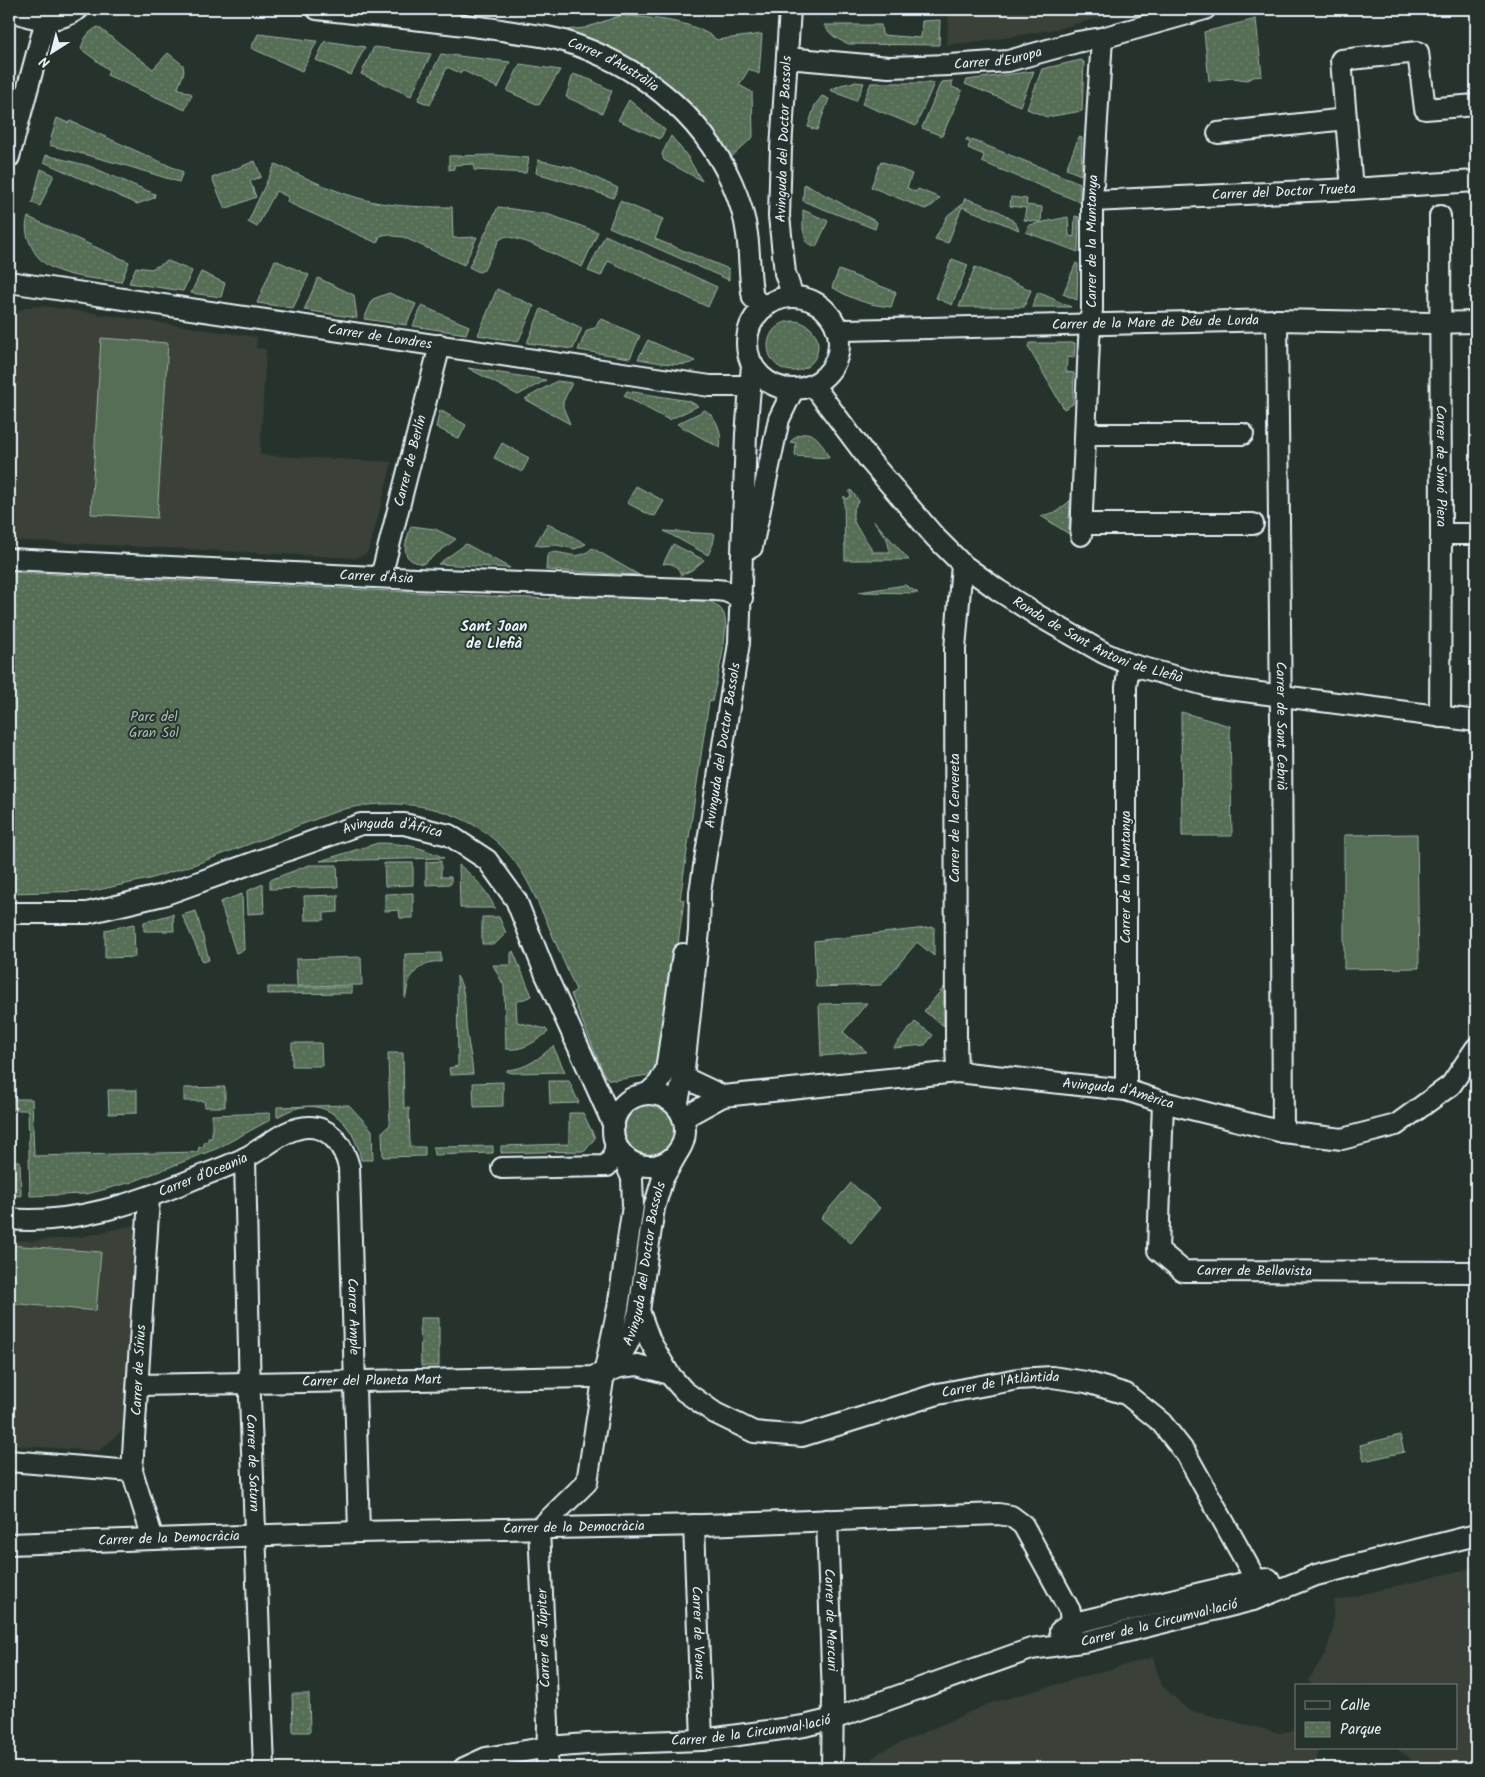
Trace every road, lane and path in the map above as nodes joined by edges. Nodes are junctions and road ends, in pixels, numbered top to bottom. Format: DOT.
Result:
graph roads {
  1 [pos="11,9"];
  2 [pos="78,9"];
  3 [pos="317,9"];
  4 [pos="790,9"];
  5 [pos="1205,9"];
  6 [pos="46,20"];
  7 [pos="1102,38"];
  8 [pos="787,58"];
  9 [pos="1476,105"];
  10 [pos="1346,119"];
  11 [pos="1218,134"];
  12 [pos="9,157"];
  13 [pos="1476,181"];
  14 [pos="1352,189"];
  15 [pos="1092,200"];
  16 [pos="1440,216"];
  17 [pos="9,282"];
  18 [pos="793,297"];
  19 [pos="765,307"];
  20 [pos="1277,320"];
  21 [pos="1476,322"];
  22 [pos="1440,323"];
  23 [pos="1090,324"];
  24 [pos="836,327"];
  25 [pos="440,345"];
  26 [pos="752,365"];
  27 [pos="813,385"];
  28 [pos="750,386"];
  29 [pos="793,390"];
  30 [pos="1086,434"];
  31 [pos="1243,434"];
  32 [pos="1253,524"];
  33 [pos="1441,534"];
  34 [pos="1476,534"];
  35 [pos="9,560"];
  36 [pos="962,564"];
  37 [pos="381,577"];
  38 [pos="742,598"];
  39 [pos="1129,664"];
  40 [pos="1281,696"];
  41 [pos="1440,716"];
  42 [pos="1476,721"];
  43 [pos="700,892"];
  44 [pos="9,913"];
  45 [pos="1476,1048"];
  46 [pos="957,1072"];
  47 [pos="683,1077"];
  48 [pos="1126,1090"];
  49 [pos="647,1094"];
  50 [pos="723,1096"];
  51 [pos="1163,1102"];
  52 [pos="680,1113"];
  53 [pos="1283,1132"];
  54 [pos="617,1141"];
  55 [pos="680,1150"];
  56 [pos="245,1158"];
  57 [pos="502,1168"];
  58 [pos="349,1191"];
  59 [pos="148,1198"];
  60 [pos="9,1219"];
  61 [pos="1476,1272"];
  62 [pos="639,1311"];
  63 [pos="604,1374"];
  64 [pos="669,1374"];
  65 [pos="355,1381"];
  66 [pos="250,1384"];
  67 [pos="138,1385"];
  68 [pos="9,1461"];
  69 [pos="132,1472"];
  70 [pos="826,1520"];
  71 [pos="694,1525"];
  72 [pos="539,1529"];
  73 [pos="359,1532"];
  74 [pos="255,1536"];
  75 [pos="1476,1536"];
  76 [pos="153,1539"];
  77 [pos="9,1544"];
  78 [pos="1316,1575"];
  79 [pos="1256,1580"];
  80 [pos="1253,1600"];
  81 [pos="1070,1624"];
  82 [pos="1066,1644"];
  83 [pos="1031,1649"];
  84 [pos="833,1719"];
  85 [pos="702,1740"];
  86 [pos="548,1748"];
  87 [pos="264,1768"];
  88 [pos="464,1768"];
  89 [pos="547,1768"];
  90 [pos="832,1768"];
  1 -- 6 [label="street"];
  2 -- 6 [label="street"];
  3 -- 19 [label="street, Carrer d'Austràlia"];
  4 -- 8 [label="street, Avinguda del Doctor Bassols"];
  5 -- 7 [label="street, Carrer d'Europa"];
  6 -- 12 [label="street"];
  7 -- 8 [label="street, Carrer d'Europa"];
  7 -- 15 [label="street, Carrer de la Muntanya"];
  8 -- 18 [label="street, Avinguda del Doctor Bassols"];
  9 -- 10 [label="street"];
  10 -- 11 [label="street"];
  10 -- 14 [label="street"];
  13 -- 14 [label="street, Carrer del Doctor Trueta"];
  14 -- 15 [label="street, Carrer del Doctor Trueta"];
  15 -- 23 [label="street, Carrer de la Muntanya"];
  16 -- 22 [label="street, Carrer de Simó Piera"];
  17 -- 25 [label="street, Carrer de Londres"];
  18 -- 19 [label="street"];
  18 -- 24 [label="street"];
  19 -- 26 [label="street"];
  20 -- 22 [label="street, Carrer de la Mare de Déu de Lorda"];
  20 -- 23 [label="street, Carrer de la Mare de Déu de Lorda"];
  20 -- 40 [label="street, Carrer de Sant Cebrià"];
  21 -- 22 [label="street, Carrer de la Mare de Déu de Lorda"];
  22 -- 33 [label="street, Carrer de Simó Piera"];
  23 -- 24 [label="street, Carrer de la Mare de Déu de Lorda"];
  23 -- 30 [label="street, Carrer de la Muntanya"];
  24 -- 27 [label="street"];
  25 -- 28 [label="street, Carrer de Londres"];
  25 -- 37 [label="street, Carrer de Berlín"];
  26 -- 28 [label="street, Avinguda del Doctor Bassols"];
  26 -- 29 [label="street"];
  27 -- 29 [label="street"];
  27 -- 36 [label="street, Ronda de Sant Antoni de Llefià"];
  28 -- 38 [label="street, Avinguda del Doctor Bassols"];
  29 -- 38 [label="street, Avinguda del Doctor Bassols"];
  30 -- 31 [label="street"];
  30 -- 32 [label="street, Carrer de la Muntanya"];
  33 -- 34 [label="street"];
  33 -- 41 [label="street, Carrer de Simó Piera"];
  35 -- 37 [label="street, Carrer d'Àsia"];
  36 -- 39 [label="street, Ronda de Sant Antoni de Llefià"];
  36 -- 46 [label="street, Carrer de la Cervereta"];
  37 -- 38 [label="street, Carrer d'Àsia"];
  38 -- 43 [label="street, Avinguda del Doctor Bassols"];
  39 -- 40 [label="street, Ronda de Sant Antoni de Llefià"];
  39 -- 48 [label="street, Carrer de la Muntanya"];
  40 -- 41 [label="street, Ronda de Sant Antoni de Llefià"];
  40 -- 53 [label="street, Carrer de Sant Cebrià"];
  41 -- 42 [label="street, Ronda de Sant Antoni de Llefià"];
  43 -- 47 [label="street, Avinguda del Doctor Bassols"];
  43 -- 49 [label="street, Avinguda del Doctor Bassols"];
  44 -- 54 [label="street, Avinguda d'Àfrica"];
  45 -- 53 [label="street, Avinguda d'Amèrica"];
  46 -- 48 [label="street, Avinguda d'Amèrica"];
  46 -- 50 [label="street, Avinguda d'Amèrica"];
  47 -- 50 [label="street"];
  47 -- 52 [label="street, Avinguda del Doctor Bassols"];
  48 -- 51 [label="street, Avinguda d'Amèrica"];
  49 -- 52 [label="street"];
  49 -- 54 [label="street"];
  50 -- 52 [label="street, Avinguda d'Amèrica"];
  51 -- 53 [label="street, Avinguda d'Amèrica"];
  51 -- 61 [label="street, Carrer de Bellavista"];
  52 -- 55 [label="street"];
  54 -- 55 [label="street"];
  54 -- 57 [label="street"];
  54 -- 63 [label="street, Avinguda del Doctor Bassols"];
  55 -- 62 [label="street, Avinguda del Doctor Bassols"];
  56 -- 58 [label="street, Carrer d'Oceania"];
  56 -- 59 [label="street, Carrer d'Oceania"];
  56 -- 66 [label="street, Carrer de Saturn"];
  58 -- 65 [label="street, Carrer Ample"];
  59 -- 60 [label="street, Carrer d'Oceania"];
  59 -- 67 [label="street, Carrer de Sírius"];
  62 -- 63 [label="street, Avinguda del Doctor Bassols"];
  62 -- 64 [label="street, Carrer de l'Atlàntida"];
  63 -- 64 [label="street"];
  63 -- 65 [label="street, Carrer del Planeta Mart"];
  63 -- 72 [label="street, Avinguda del Doctor Bassols"];
  64 -- 79 [label="street, Carrer de l'Atlàntida"];
  65 -- 66 [label="street, Carrer del Planeta Mart"];
  65 -- 73 [label="street, Carrer Ample"];
  66 -- 67 [label="street, Carrer del Planeta Mart"];
  66 -- 74 [label="street, Carrer de Saturn"];
  67 -- 69 [label="street, Carrer de Sírius"];
  68 -- 69 [label="street"];
  69 -- 76 [label="street, Carrer de Sírius"];
  70 -- 71 [label="street, Carrer de la Democràcia"];
  70 -- 81 [label="street, Carrer de la Democràcia"];
  70 -- 84 [label="street, Carrer de Mercuri"];
  71 -- 72 [label="street, Carrer de la Democràcia"];
  71 -- 85 [label="street, Carrer de Venus"];
  72 -- 73 [label="street, Carrer de la Democràcia"];
  72 -- 86 [label="street, Carrer de Júpiter"];
  73 -- 74 [label="street, Carrer de la Democràcia"];
  74 -- 76 [label="street, Carrer de la Democràcia"];
  74 -- 87 [label="street, Carrer de Saturn"];
  75 -- 78 [label="street, Carrer de la Circumval·lació"];
  76 -- 77 [label="street, Carrer de la Democràcia"];
  78 -- 79 [label="street, Carrer de la Circumval·lació"];
  78 -- 80 [label="street, Carrer de la Circumval·lació"];
  79 -- 80 [label="street, Carrer de la Circumval·lació"];
  79 -- 81 [label="street, Carrer de la Circumval·lació"];
  80 -- 82 [label="street, Carrer de la Circumval·lació"];
  81 -- 82 [label="street, Carrer de la Circumval·lació"];
  81 -- 83 [label="street, Carrer de la Circumval·lació"];
  82 -- 83 [label="street, Carrer de la Circumval·lació"];
  83 -- 84 [label="street, Carrer de la Circumval·lació"];
  84 -- 85 [label="street, Carrer de la Circumval·lació"];
  84 -- 90 [label="street, Carrer de Mercuri"];
  85 -- 86 [label="street, Carrer de la Circumval·lació"];
  86 -- 88 [label="street, Carrer de la Circumval·lació"];
  86 -- 89 [label="street, Carrer de Júpiter"];
}
